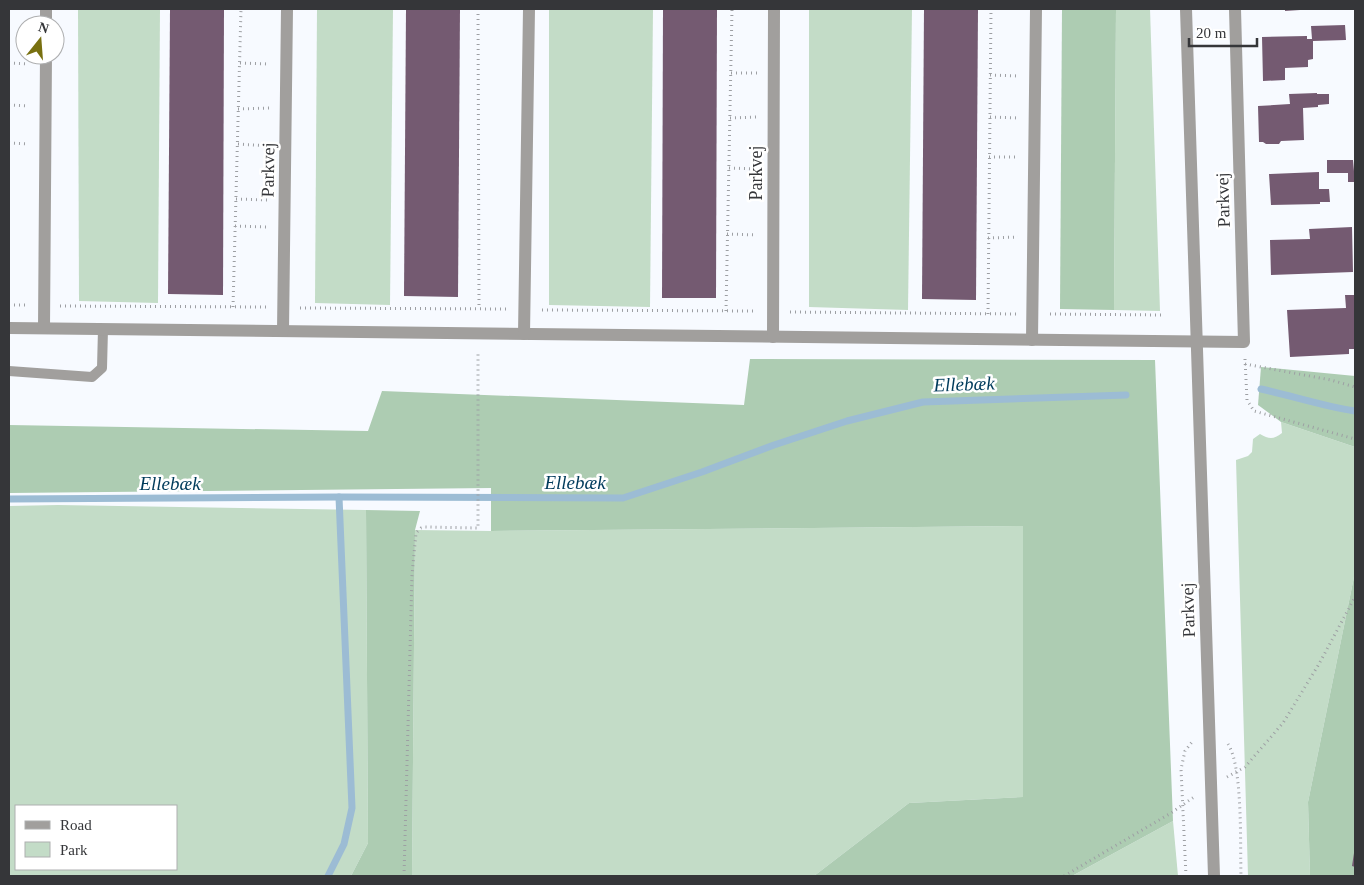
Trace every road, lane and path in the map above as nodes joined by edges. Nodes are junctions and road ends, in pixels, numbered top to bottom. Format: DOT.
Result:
graph roads {
  1 [pos="241,9"];
  2 [pos="288,9"];
  3 [pos="478,9"];
  4 [pos="529,9"];
  5 [pos="732,9"];
  6 [pos="774,9"];
  7 [pos="991,9"];
  8 [pos="1036,9"];
  9 [pos="1186,9"];
  10 [pos="1235,9"];
  11 [pos="240,63"];
  12 [pos="287,64"];
  13 [pos="46,65"];
  14 [pos="731,73"];
  15 [pos="774,73"];
  16 [pos="990,75"];
  17 [pos="1035,77"];
  18 [pos="286,108"];
  19 [pos="238,109"];
  20 [pos="774,117"];
  21 [pos="990,117"];
  22 [pos="730,118"];
  23 [pos="1035,118"];
  24 [pos="238,144"];
  25 [pos="286,147"];
  26 [pos="989,157"];
  27 [pos="1034,157"];
  28 [pos="729,168"];
  29 [pos="774,170"];
  30 [pos="236,200"];
  31 [pos="285,200"];
  32 [pos="236,226"];
  33 [pos="285,227"];
  34 [pos="727,234"];
  35 [pos="774,235"];
  36 [pos="1034,237"];
  37 [pos="988,238"];
  38 [pos="9,305"];
  39 [pos="44,306"];
  40 [pos="233,307"];
  41 [pos="284,307"];
  42 [pos="479,309"];
  43 [pos="524,310"];
  44 [pos="726,311"];
  45 [pos="774,312"];
  46 [pos="988,314"];
  47 [pos="1033,314"];
  48 [pos="1162,315"];
  49 [pos="9,328"];
  50 [pos="44,328"];
  51 [pos="103,329"];
  52 [pos="283,331"];
  53 [pos="478,333"];
  54 [pos="524,334"];
  55 [pos="774,336"];
  56 [pos="1032,340"];
  57 [pos="1196,342"];
  58 [pos="1244,342"];
  59 [pos="1245,364"];
  60 [pos="9,372"];
  61 [pos="1355,387"];
  62 [pos="1355,439"];
  63 [pos="1210,714"];
  64 [pos="404,876"];
  65 [pos="1186,876"];
  66 [pos="1214,876"];
  67 [pos="1241,876"];
  1 -- 11 [label="path"];
  2 -- 12 [label="street, Parkvej"];
  3 -- 42 [label="path"];
  4 -- 43 [label="street"];
  5 -- 14 [label="path"];
  6 -- 15 [label="street, Parkvej"];
  7 -- 16 [label="path"];
  8 -- 17 [label="street"];
  9 -- 57 [label="street, Parkvej"];
  10 -- 58 [label="street, Parkvej"];
  11 -- 12 [label="path"];
  11 -- 19 [label="path"];
  12 -- 18 [label="street, Parkvej"];
  13 -- 39 [label="street"];
  14 -- 15 [label="path"];
  14 -- 22 [label="path"];
  15 -- 20 [label="street, Parkvej"];
  16 -- 17 [label="path"];
  16 -- 21 [label="path"];
  17 -- 23 [label="street"];
  18 -- 19 [label="path"];
  18 -- 25 [label="street, Parkvej"];
  19 -- 24 [label="path"];
  20 -- 22 [label="path"];
  20 -- 29 [label="street, Parkvej"];
  21 -- 23 [label="path"];
  21 -- 26 [label="path"];
  22 -- 28 [label="path"];
  23 -- 27 [label="street"];
  24 -- 25 [label="path"];
  24 -- 30 [label="path"];
  25 -- 31 [label="street, Parkvej"];
  26 -- 27 [label="path"];
  26 -- 37 [label="path"];
  27 -- 36 [label="street"];
  28 -- 29 [label="path"];
  28 -- 34 [label="path"];
  29 -- 35 [label="street, Parkvej"];
  30 -- 31 [label="path"];
  30 -- 32 [label="path"];
  31 -- 33 [label="street, Parkvej"];
  32 -- 33 [label="path"];
  32 -- 40 [label="path"];
  33 -- 41 [label="street, Parkvej"];
  34 -- 35 [label="path"];
  34 -- 44 [label="path"];
  35 -- 45 [label="street, Parkvej"];
  36 -- 37 [label="path"];
  36 -- 47 [label="street"];
  37 -- 46 [label="path"];
  38 -- 39 [label="path"];
  39 -- 40 [label="path"];
  39 -- 50 [label="street"];
  40 -- 41 [label="path"];
  41 -- 42 [label="path"];
  41 -- 52 [label="street, Parkvej"];
  42 -- 43 [label="path"];
  43 -- 44 [label="path"];
  43 -- 54 [label="street"];
  44 -- 45 [label="path"];
  45 -- 46 [label="path"];
  45 -- 55 [label="street, Parkvej"];
  46 -- 47 [label="path"];
  47 -- 48 [label="path"];
  47 -- 56 [label="street"];
  49 -- 50 [label="street"];
  50 -- 51 [label="street"];
  51 -- 52 [label="street"];
  51 -- 60 [label="lane"];
  52 -- 53 [label="street"];
  53 -- 54 [label="street"];
  53 -- 64 [label="path"];
  54 -- 55 [label="street"];
  55 -- 56 [label="street"];
  56 -- 57 [label="street"];
  57 -- 58 [label="street"];
  57 -- 63 [label="street, Parkvej"];
  58 -- 59 [label="path"];
  59 -- 61 [label="path"];
  59 -- 62 [label="path"];
  63 -- 65 [label="path"];
  63 -- 66 [label="street, Parkvej"];
  63 -- 67 [label="path"];
}
